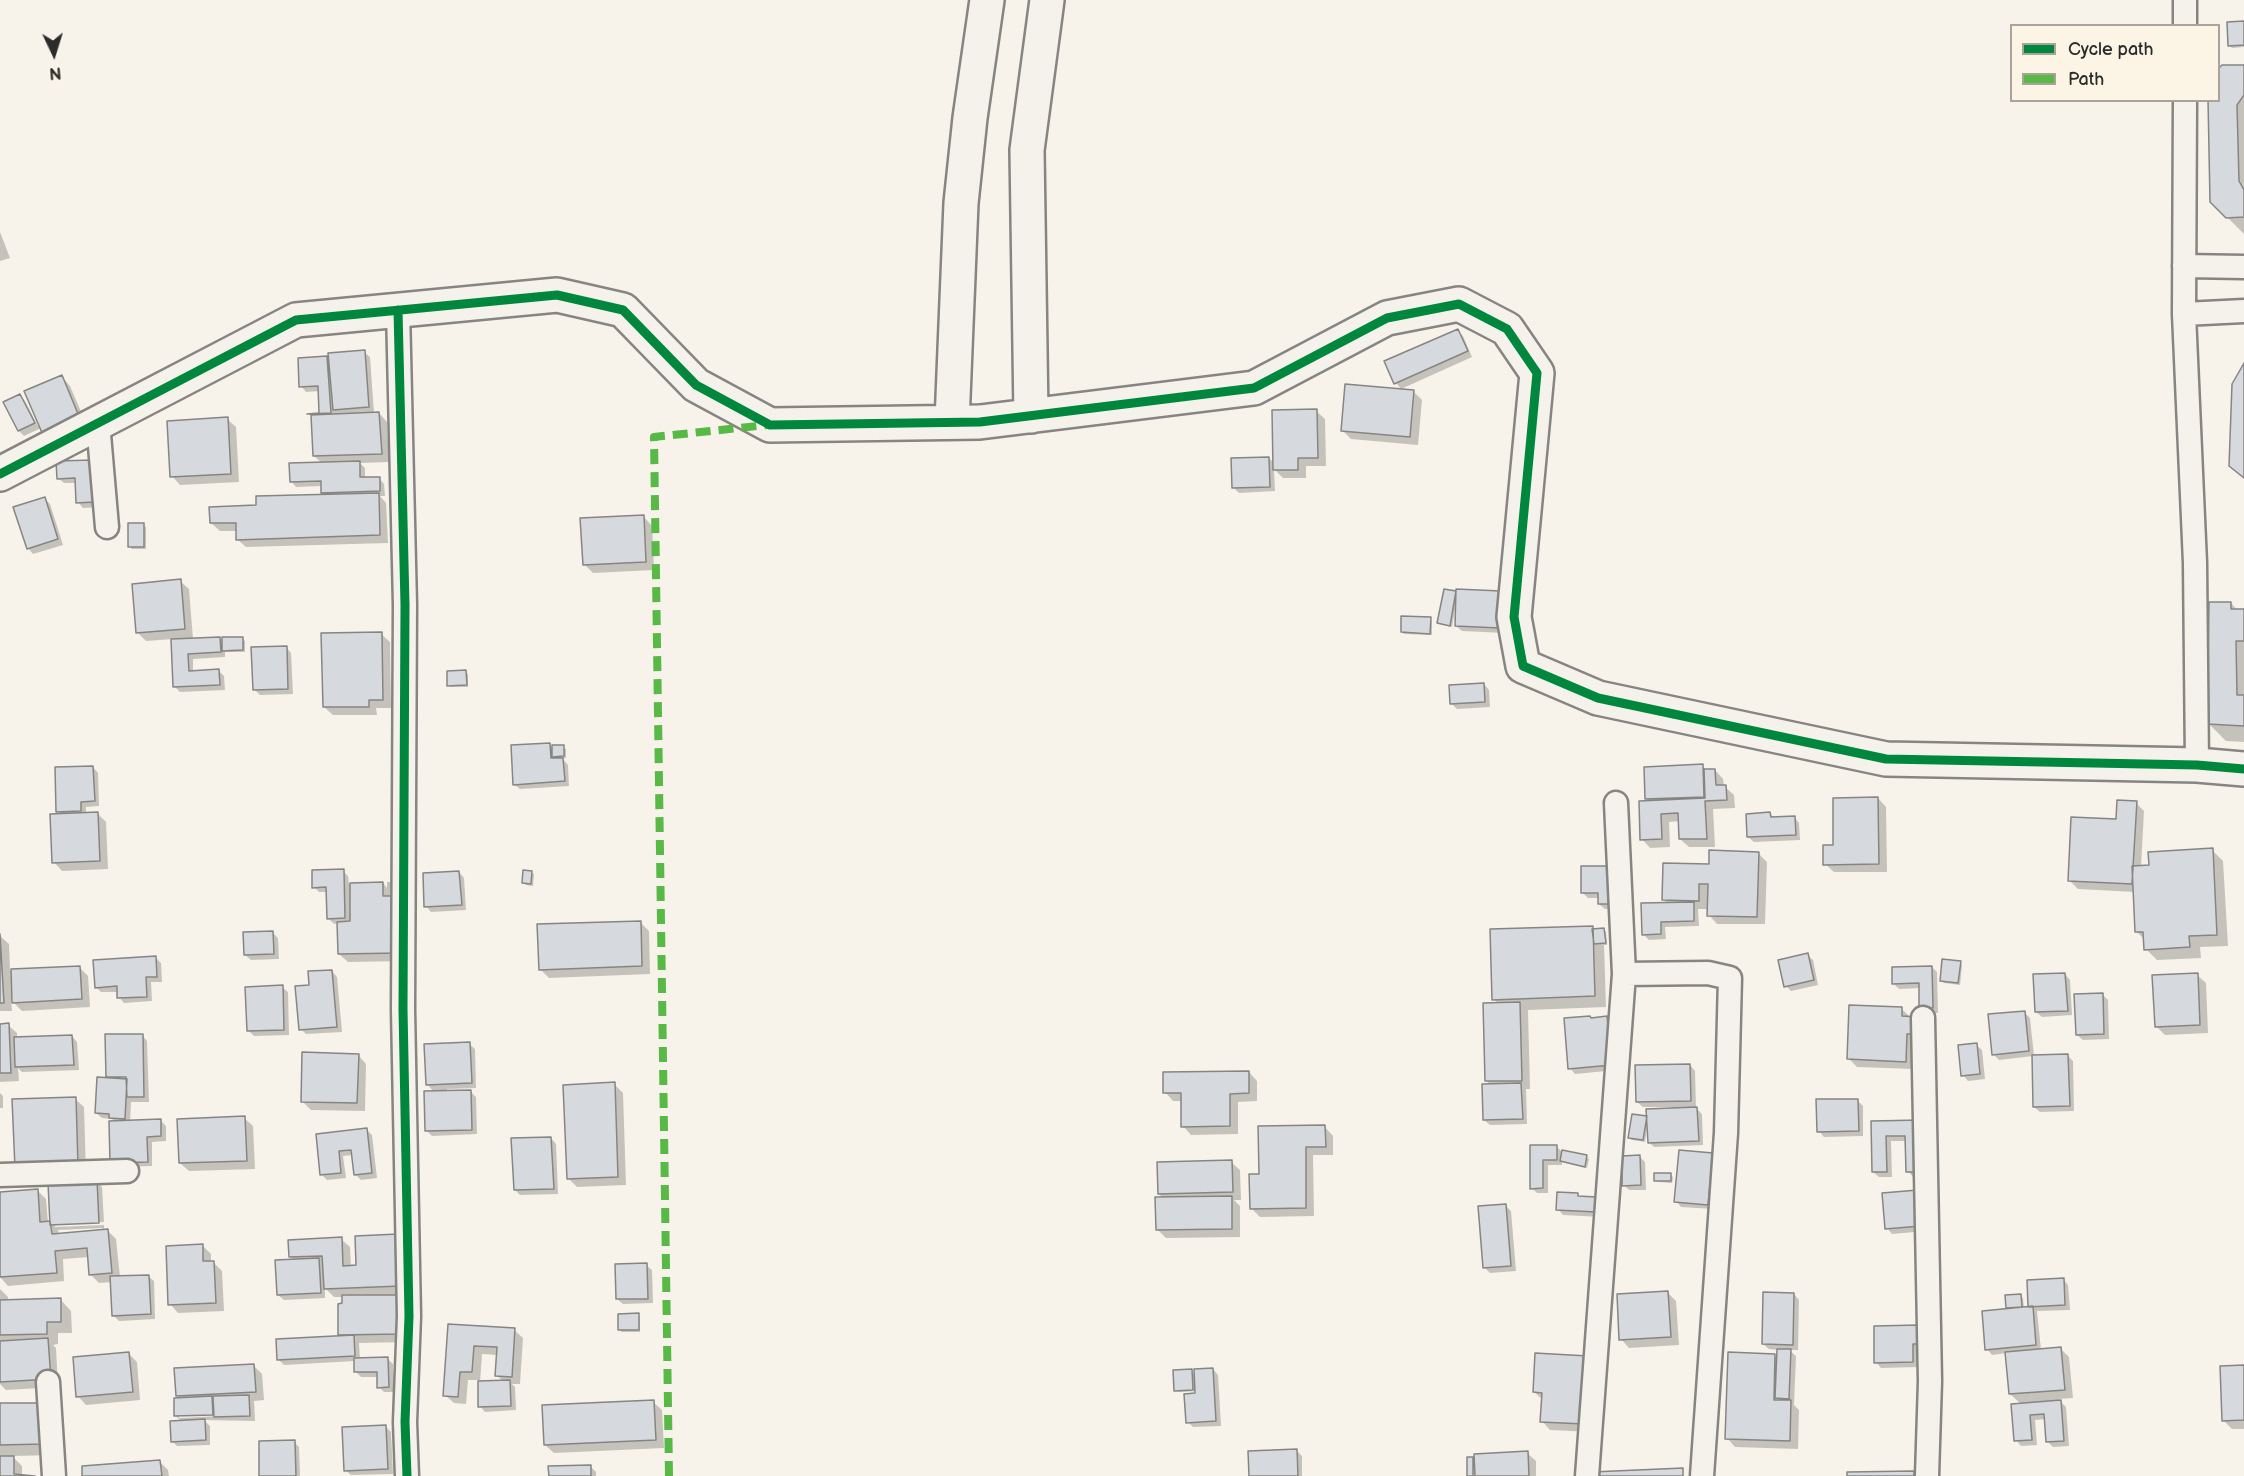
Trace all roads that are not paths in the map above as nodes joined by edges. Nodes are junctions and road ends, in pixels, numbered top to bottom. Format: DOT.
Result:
graph roads {
  1 [pos="987,0"];
  2 [pos="1047,0"];
  3 [pos="2185,0"];
  4 [pos="2185,24"];
  5 [pos="2185,102"];
  6 [pos="2184,266"];
  7 [pos="2244,267"];
  8 [pos="398,310"];
  9 [pos="2244,311"];
  10 [pos="2184,314"];
  11 [pos="1031,416"];
  12 [pos="952,422"];
  13 [pos="98,423"];
  14 [pos="0,474"];
  15 [pos="108,527"];
  16 [pos="2197,765"];
  17 [pos="2244,769"];
  18 [pos="1616,803"];
  19 [pos="1624,975"];
  20 [pos="1923,1018"];
  21 [pos="127,1172"];
  22 [pos="0,1175"];
  23 [pos="48,1382"];
  24 [pos="54,1476"];
  25 [pos="407,1476"];
  26 [pos="1587,1476"];
  27 [pos="1702,1476"];
  28 [pos="1927,1476"];
  1 -- 12 [label="street"];
  2 -- 11 [label="street"];
  3 -- 4 [label="street"];
  5 -- 6 [label="street"];
  6 -- 7 [label="street"];
  6 -- 10 [label="street"];
  8 -- 12 [label="street"];
  8 -- 13 [label="street"];
  8 -- 25 [label="street"];
  9 -- 10 [label="street"];
  10 -- 16 [label="street"];
  11 -- 12 [label="street"];
  11 -- 16 [label="street"];
  13 -- 14 [label="street"];
  13 -- 15 [label="street"];
  16 -- 17 [label="street"];
  18 -- 19 [label="street"];
  19 -- 26 [label="street"];
  19 -- 27 [label="street"];
  20 -- 28 [label="street"];
  21 -- 22 [label="street"];
  23 -- 24 [label="street"];
}
